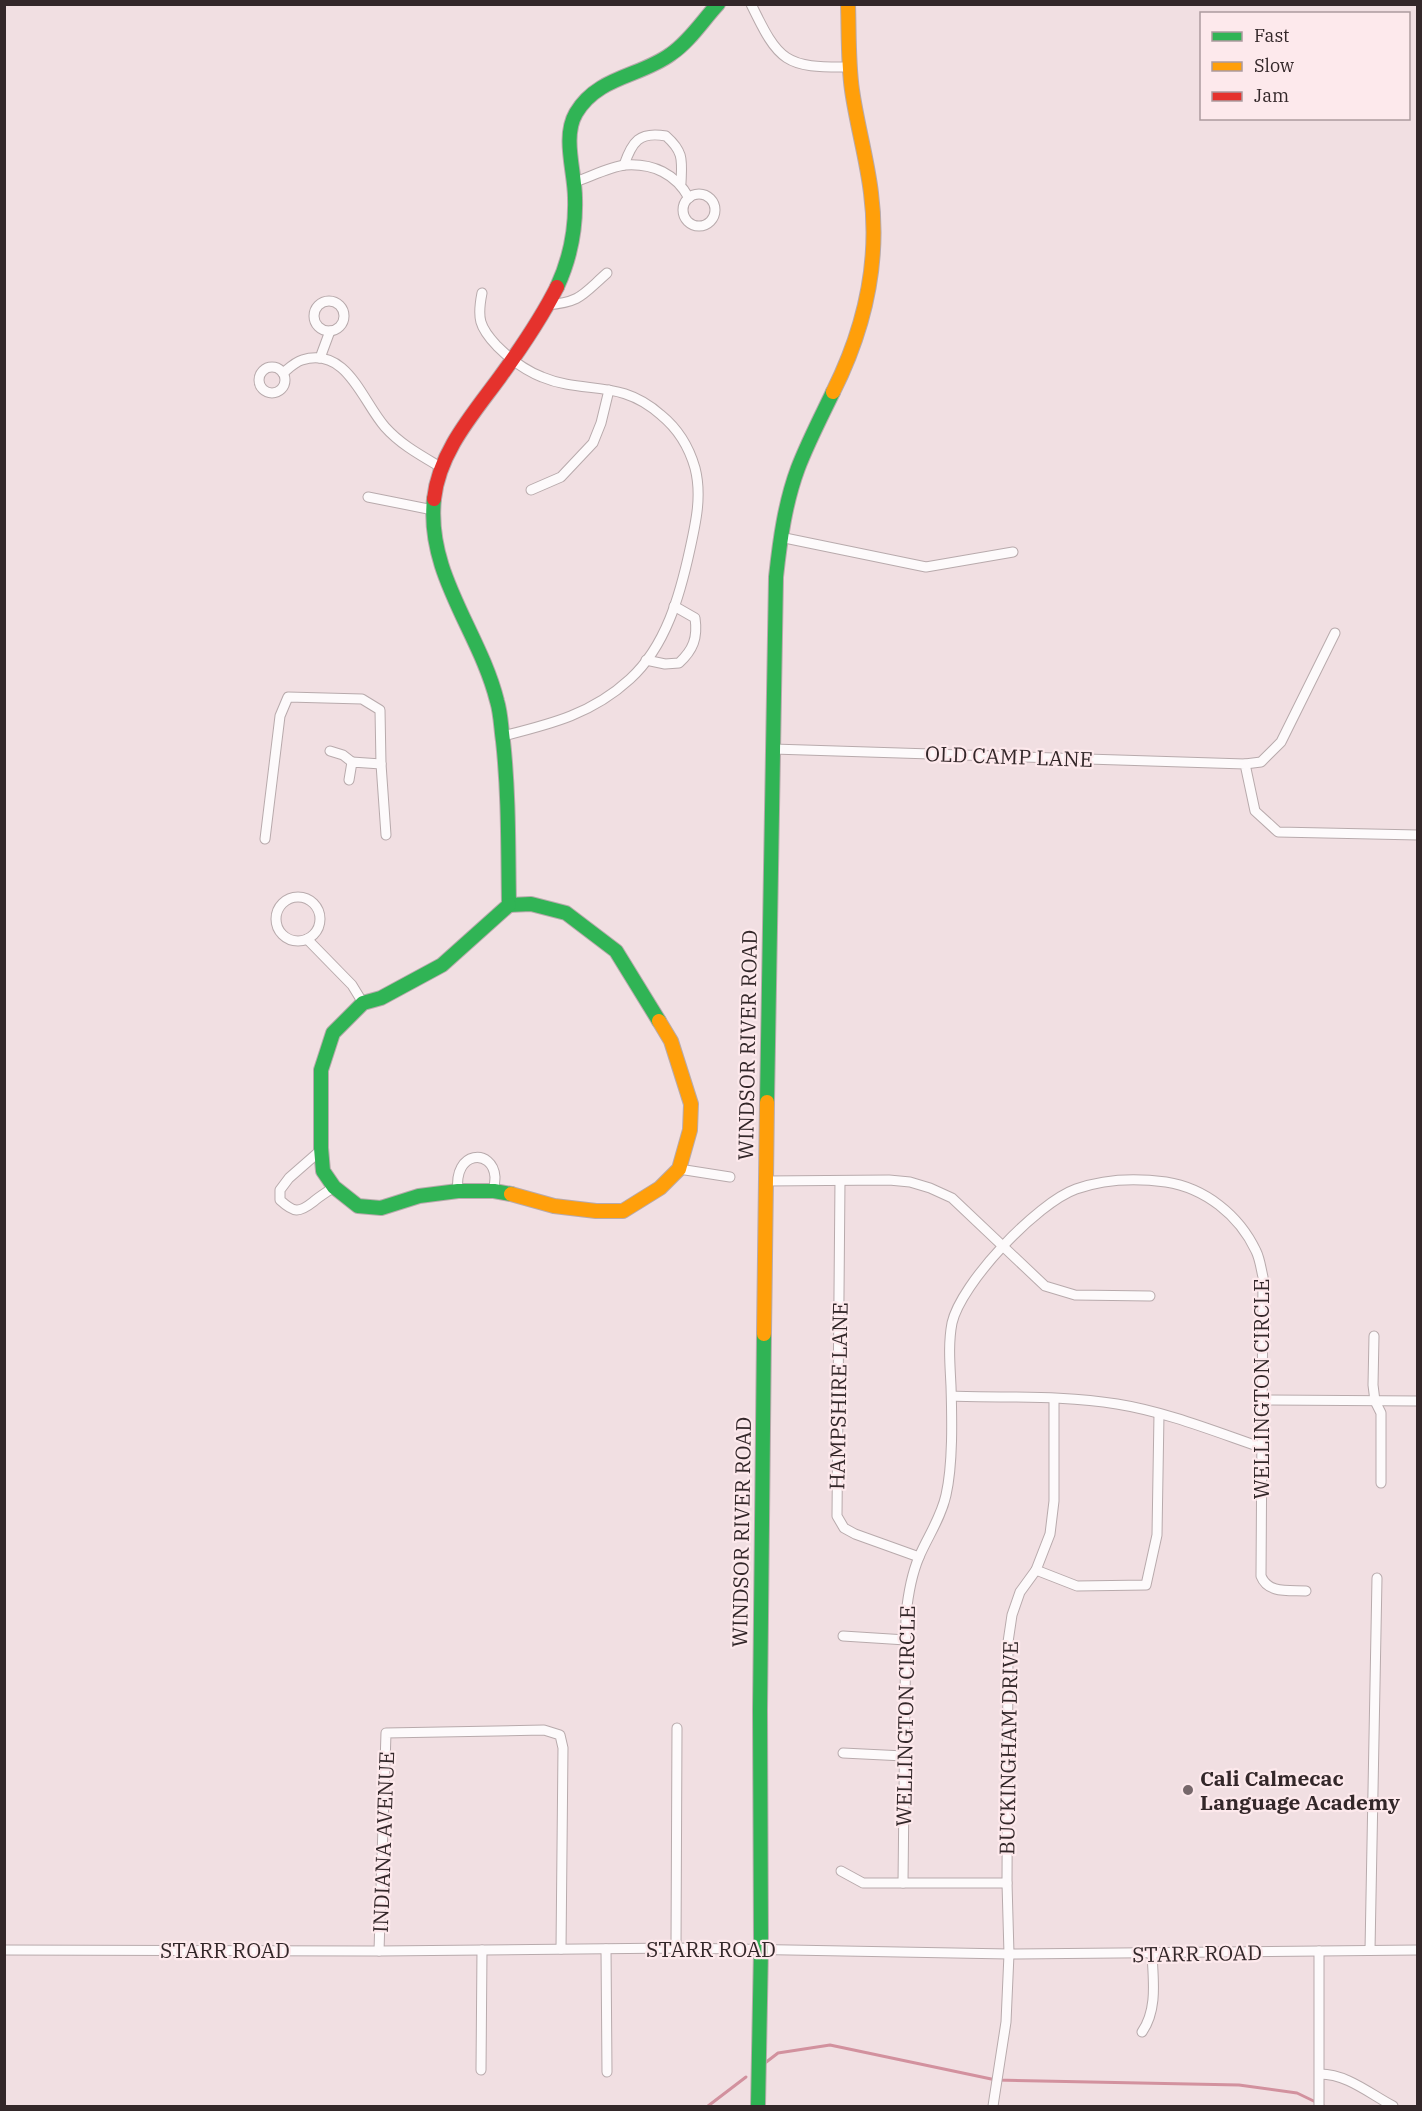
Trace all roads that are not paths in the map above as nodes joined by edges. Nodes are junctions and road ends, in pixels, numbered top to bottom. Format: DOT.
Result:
graph roads {
  1 [pos="718,4"];
  2 [pos="751,4"];
  3 [pos="848,4"];
  4 [pos="850,68"];
  5 [pos="624,165"];
  6 [pos="575,182"];
  7 [pos="681,183"];
  8 [pos="689,198"];
  9 [pos="606,273"];
  10 [pos="482,293"];
  11 [pos="547,305"];
  12 [pos="330,331"];
  13 [pos="320,358"];
  14 [pos="511,360"];
  15 [pos="283,373"];
  16 [pos="609,390"];
  17 [pos="442,468"];
  18 [pos="531,490"];
  19 [pos="368,497"];
  20 [pos="433,510"];
  21 [pos="780,537"];
  22 [pos="1013,552"];
  23 [pos="674,606"];
  24 [pos="1335,633"];
  25 [pos="646,660"];
  26 [pos="503,736"];
  27 [pos="772,749"];
  28 [pos="330,751"];
  29 [pos="352,762"];
  30 [pos="381,764"];
  31 [pos="1245,764"];
  32 [pos="349,780"];
  33 [pos="386,835"];
  34 [pos="1418,835"];
  35 [pos="265,839"];
  36 [pos="509,905"];
  37 [pos="307,939"];
  38 [pos="363,1003"];
  39 [pos="321,1150"];
  40 [pos="679,1169"];
  41 [pos="730,1178"];
  42 [pos="766,1181"];
  43 [pos="840,1181"];
  44 [pos="334,1187"];
  45 [pos="458,1191"];
  46 [pos="494,1191"];
  47 [pos="1003,1248"];
  48 [pos="1150,1296"];
  49 [pos="1374,1336"];
  50 [pos="952,1396"];
  51 [pos="1054,1399"];
  52 [pos="1263,1400"];
  53 [pos="1375,1401"];
  54 [pos="1418,1401"];
  55 [pos="1159,1414"];
  56 [pos="1263,1448"];
  57 [pos="1381,1483"];
  58 [pos="919,1557"];
  59 [pos="1036,1570"];
  60 [pos="1377,1578"];
  61 [pos="1306,1591"];
  62 [pos="843,1636"];
  63 [pos="906,1640"];
  64 [pos="677,1728"];
  65 [pos="843,1753"];
  66 [pos="904,1756"];
  67 [pos="842,1870"];
  68 [pos="903,1883"];
  69 [pos="1007,1883"];
  70 [pos="676,1948"];
  71 [pos="561,1949"];
  72 [pos="606,1949"];
  73 [pos="761,1949"];
  74 [pos="4,1950"];
  75 [pos="482,1950"];
  76 [pos="1370,1950"];
  77 [pos="1418,1950"];
  78 [pos="380,1951"];
  79 [pos="1319,1951"];
  80 [pos="1152,1953"];
  81 [pos="1009,1954"];
  82 [pos="1142,2032"];
  83 [pos="481,2070"];
  84 [pos="606,2072"];
  85 [pos="1320,2074"];
  86 [pos="758,2106"];
  87 [pos="993,2106"];
  88 [pos="1320,2106"];
  89 [pos="1393,2106"];
  1 -- 6 [label="street"];
  2 -- 4 [label="street"];
  3 -- 4 [label="street, WINDSOR RIVER ROAD"];
  4 -- 21 [label="street, WINDSOR RIVER ROAD"];
  5 -- 6 [label="street"];
  5 -- 7 [label="street"];
  5 -- 7 [label="street"];
  6 -- 11 [label="street"];
  7 -- 8 [label="street"];
  9 -- 11 [label="street"];
  10 -- 14 [label="street"];
  11 -- 14 [label="street"];
  12 -- 13 [label="street"];
  13 -- 15 [label="street"];
  13 -- 17 [label="street"];
  14 -- 16 [label="street"];
  14 -- 17 [label="street"];
  16 -- 18 [label="street"];
  16 -- 23 [label="street"];
  17 -- 20 [label="street"];
  19 -- 20 [label="street"];
  20 -- 26 [label="street"];
  21 -- 22 [label="street"];
  21 -- 27 [label="street, WINDSOR RIVER ROAD"];
  23 -- 25 [label="street"];
  23 -- 25 [label="street"];
  24 -- 31 [label="street, OLD CAMP LANE"];
  25 -- 26 [label="street"];
  26 -- 36 [label="street"];
  27 -- 31 [label="street, OLD CAMP LANE"];
  27 -- 42 [label="street, WINDSOR RIVER ROAD"];
  28 -- 29 [label="street"];
  29 -- 30 [label="street"];
  29 -- 32 [label="street"];
  30 -- 33 [label="street"];
  30 -- 35 [label="street"];
  31 -- 34 [label="street"];
  36 -- 38 [label="street"];
  36 -- 40 [label="street"];
  37 -- 37 [label="street"];
  37 -- 38 [label="street"];
  38 -- 39 [label="street"];
  39 -- 44 [label="street"];
  39 -- 44 [label="street"];
  40 -- 41 [label="street"];
  40 -- 46 [label="street"];
  42 -- 43 [label="street"];
  42 -- 73 [label="street, WINDSOR RIVER ROAD"];
  43 -- 47 [label="street"];
  43 -- 58 [label="street, HAMPSHIRE LANE"];
  44 -- 45 [label="street"];
  45 -- 46 [label="street"];
  45 -- 46 [label="street"];
  47 -- 48 [label="street"];
  47 -- 50 [label="street, WELLINGTON CIRCLE"];
  47 -- 52 [label="street, WELLINGTON CIRCLE"];
  49 -- 53 [label="street"];
  50 -- 51 [label="street"];
  50 -- 58 [label="street, WELLINGTON CIRCLE"];
  51 -- 55 [label="street"];
  51 -- 59 [label="street, BUCKINGHAM DRIVE"];
  52 -- 53 [label="street"];
  52 -- 56 [label="street, WELLINGTON CIRCLE"];
  53 -- 54 [label="street"];
  53 -- 57 [label="street"];
  55 -- 56 [label="street"];
  55 -- 59 [label="street"];
  56 -- 61 [label="street, WELLINGTON CIRCLE"];
  58 -- 63 [label="street, WELLINGTON CIRCLE"];
  59 -- 69 [label="street, BUCKINGHAM DRIVE"];
  60 -- 76 [label="street"];
  62 -- 63 [label="street"];
  63 -- 66 [label="street, WELLINGTON CIRCLE"];
  64 -- 70 [label="street"];
  65 -- 66 [label="street"];
  66 -- 68 [label="street, WELLINGTON CIRCLE"];
  67 -- 68 [label="street"];
  68 -- 69 [label="street"];
  69 -- 81 [label="street, BUCKINGHAM DRIVE"];
  70 -- 72 [label="street, STARR ROAD"];
  70 -- 73 [label="street, STARR ROAD"];
  71 -- 72 [label="street, STARR ROAD"];
  71 -- 75 [label="street, STARR ROAD"];
  71 -- 78 [label="street, INDIANA AVENUE"];
  72 -- 84 [label="street"];
  73 -- 81 [label="street, STARR ROAD"];
  73 -- 86 [label="street, WINDSOR RIVER ROAD"];
  74 -- 78 [label="street, STARR ROAD"];
  75 -- 78 [label="street, STARR ROAD"];
  75 -- 83 [label="street"];
  76 -- 77 [label="street, STARR ROAD"];
  76 -- 79 [label="street, STARR ROAD"];
  79 -- 80 [label="street, STARR ROAD"];
  79 -- 85 [label="street"];
  80 -- 81 [label="street, STARR ROAD"];
  80 -- 82 [label="street"];
  81 -- 87 [label="street, BUCKINGHAM DRIVE"];
  85 -- 88 [label="street"];
  85 -- 89 [label="street"];
}
